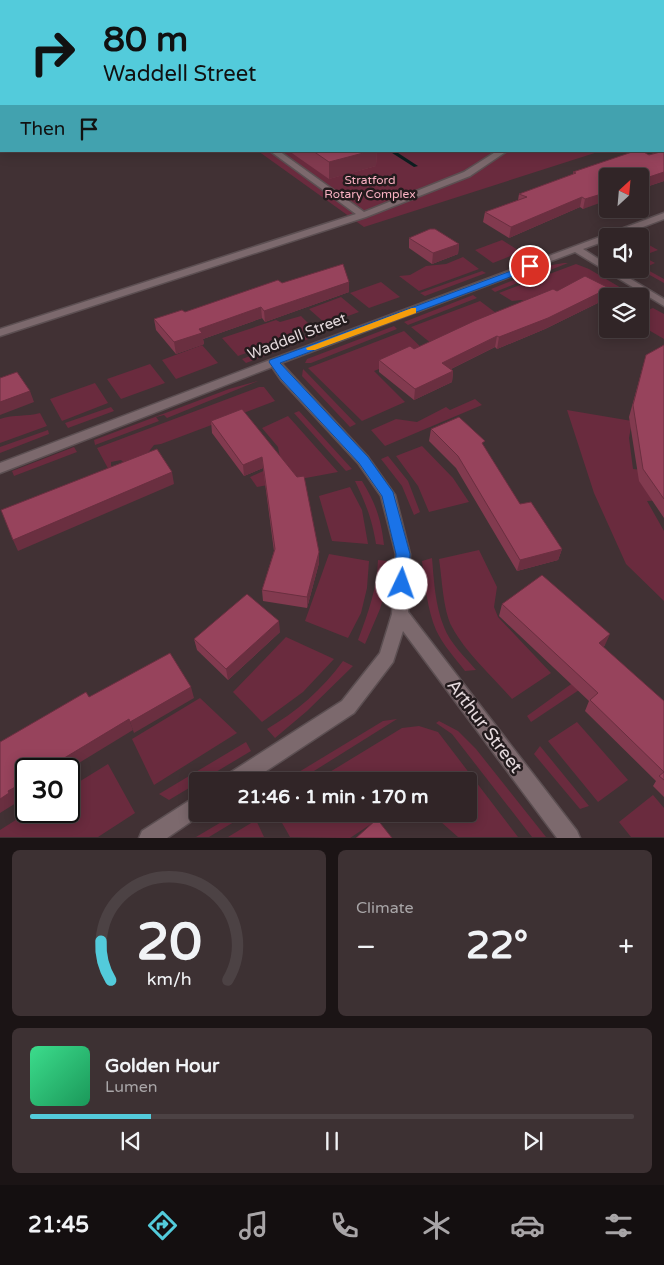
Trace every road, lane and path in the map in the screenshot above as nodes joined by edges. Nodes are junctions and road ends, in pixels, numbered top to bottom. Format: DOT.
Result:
graph roads {
  1 [pos="275,152"];
  2 [pos="501,152"];
  3 [pos="363,215"];
  4 [pos="664,216"];
  5 [pos="633,228"];
  6 [pos="599,241"];
  7 [pos="577,249"];
  8 [pos="664,303"];
  9 [pos="0,333"];
  10 [pos="274,362"];
  11 [pos="0,468"];
  12 [pos="400,614"];
  13 [pos="248,772"];
  14 [pos="189,811"];
  15 [pos="149,838"];
  16 [pos="570,838"];
  1 -- 3 [label="street"];
  2 -- 3 [label="street"];
  3 -- 9 [label="street"];
  4 -- 5 [label="street, Waddell Street"];
  6 -- 7 [label="street, Waddell Street"];
  7 -- 8 [label="street"];
  7 -- 10 [label="street, Waddell Street"];
  10 -- 11 [label="street, Waddell Street"];
  10 -- 12 [label="street"];
  12 -- 13 [label="street"];
  12 -- 16 [label="street, Arthur Street"];
  14 -- 15 [label="street"];
}
